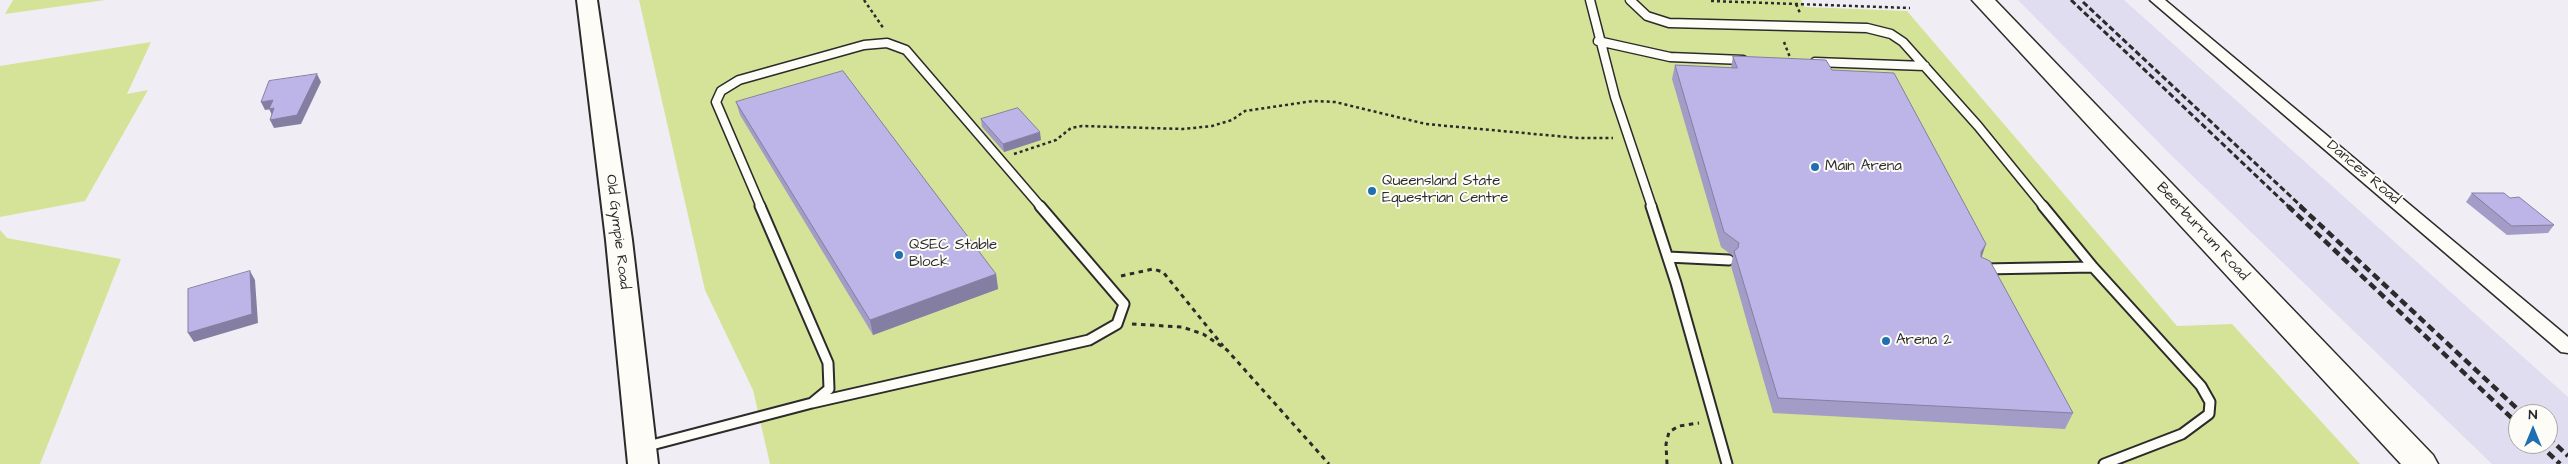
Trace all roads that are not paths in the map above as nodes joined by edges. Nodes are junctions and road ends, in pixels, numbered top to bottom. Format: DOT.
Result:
graph roads {
  1 [pos="586,0"];
  2 [pos="1590,0"];
  3 [pos="1630,0"];
  4 [pos="1983,0"];
  5 [pos="2157,0"];
  6 [pos="1598,41"];
  7 [pos="1754,60"];
  8 [pos="1792,61"];
  9 [pos="1925,66"];
  10 [pos="1668,257"];
  11 [pos="1729,260"];
  12 [pos="2093,267"];
  13 [pos="1981,269"];
  14 [pos="2568,347"];
  15 [pos="812,403"];
  16 [pos="642,456"];
  17 [pos="1728,464"];
  18 [pos="2104,464"];
  19 [pos="2421,464"];
  1 -- 16 [label="main road, Old Gympie Road"];
  2 -- 6 [label="lane"];
  3 -- 9 [label="lane"];
  4 -- 19 [label="main road, Beerburrum Road"];
  5 -- 14 [label="street, Dances Road"];
  6 -- 7 [label="lane"];
  6 -- 10 [label="lane"];
  8 -- 9 [label="lane"];
  9 -- 12 [label="lane"];
  10 -- 11 [label="lane"];
  10 -- 17 [label="lane"];
  12 -- 13 [label="lane"];
  12 -- 18 [label="lane"];
  15 -- 15 [label="lane"];
  15 -- 16 [label="lane"];
}
